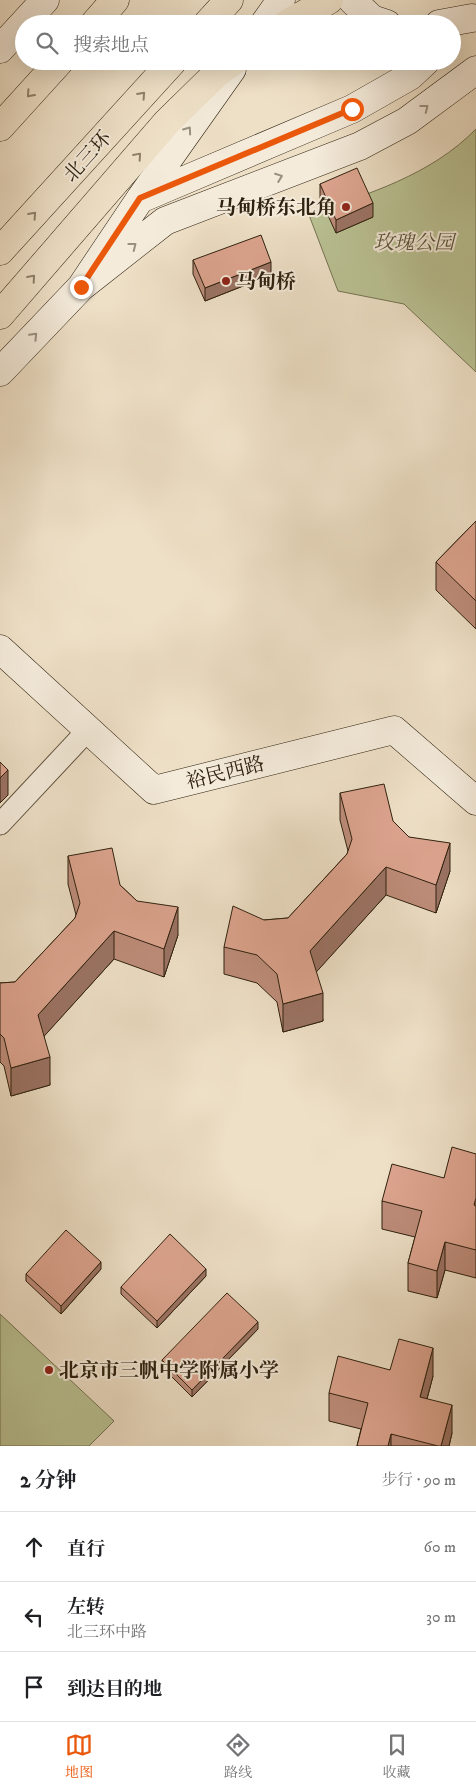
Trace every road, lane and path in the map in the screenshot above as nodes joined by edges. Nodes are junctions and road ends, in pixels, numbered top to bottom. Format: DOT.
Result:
graph roads {
  1 [pos="45,0"];
  2 [pos="115,0"];
  3 [pos="229,0"];
  4 [pos="281,0"];
  5 [pos="329,0"];
  6 [pos="352,0"];
  7 [pos="31,15"];
  8 [pos="102,15"];
  9 [pos="215,15"];
  10 [pos="270,15"];
  11 [pos="303,15"];
  12 [pos="368,15"];
  13 [pos="474,15"];
  14 [pos="461,18"];
  15 [pos="461,27"];
  16 [pos="15,32"];
  17 [pos="0,48"];
  18 [pos="52,70"];
  19 [pos="165,70"];
  20 [pos="222,70"];
  21 [pos="229,70"];
  22 [pos="416,70"];
  23 [pos="476,70"];
  24 [pos="0,127"];
  25 [pos="140,198"];
  26 [pos="0,251"];
  27 [pos="81,287"];
  28 [pos="0,315"];
  29 [pos="0,372"];
  30 [pos="0,649"];
  31 [pos="87,731"];
  32 [pos="476,801"];
  33 [pos="0,824"];
  1 -- 7 [label="street"];
  2 -- 8 [label="highway"];
  3 -- 9 [label="highway"];
  4 -- 10 [label="street"];
  5 -- 11 [label="highway"];
  6 -- 12 [label="street"];
  13 -- 14 [label="street"];
  13 -- 15 [label="street"];
  16 -- 17 [label="street"];
  18 -- 24 [label="highway, one-way"];
  26 -- 19 [label="highway, 北三环, one-way"];
  28 -- 20 [label="highway, one-way"];
  25 -- 21 [label="street, one-way"];
  22 -- 25 [label="street"];
  27 -- 23 [label="street, one-way"];
  25 -- 27 [label="street"];
  29 -- 27 [label="street, one-way"];
  30 -- 31 [label="street, 裕民西路"];
  31 -- 32 [label="street, 裕民西路"];
  31 -- 33 [label="street"];
}
